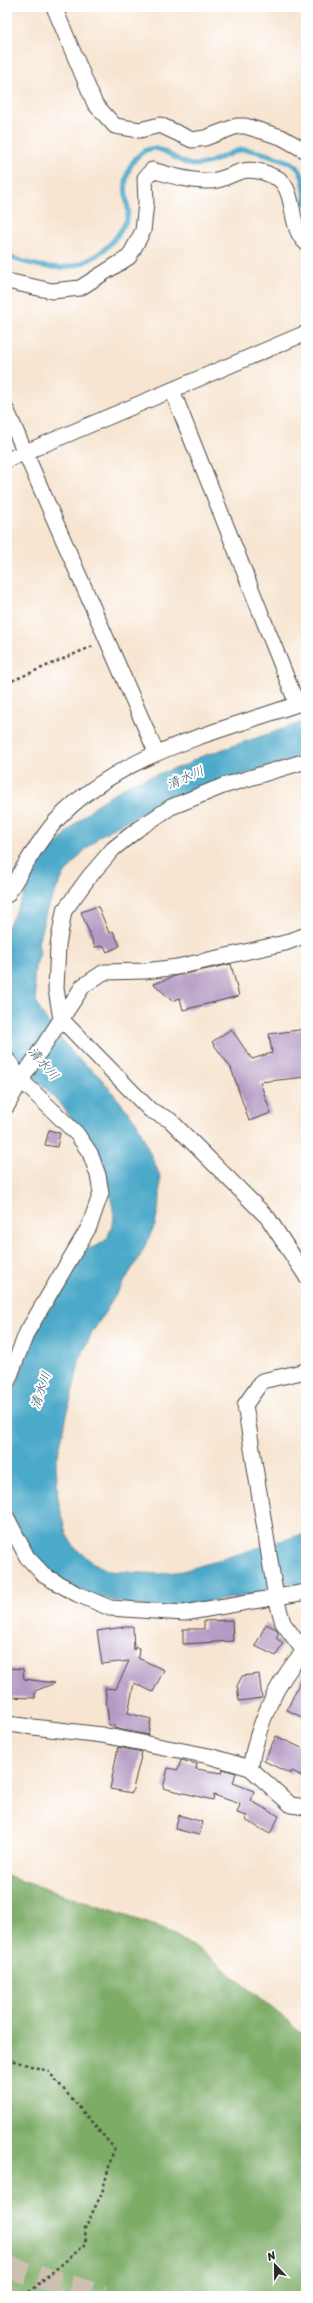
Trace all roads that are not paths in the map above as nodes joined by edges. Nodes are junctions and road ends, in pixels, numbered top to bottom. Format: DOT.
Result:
graph roads {
  1 [pos="54,7"];
  2 [pos="306,151"];
  3 [pos="306,243"];
  4 [pos="7,281"];
  5 [pos="306,333"];
  6 [pos="172,390"];
  7 [pos="7,411"];
  8 [pos="25,453"];
  9 [pos="7,460"];
  10 [pos="302,702"];
  11 [pos="156,752"];
  12 [pos="306,761"];
  13 [pos="7,894"];
  14 [pos="306,935"];
  15 [pos="61,1019"];
  16 [pos="7,1059"];
  17 [pos="21,1080"];
  18 [pos="7,1106"];
  19 [pos="306,1276"];
  20 [pos="306,1371"];
  21 [pos="7,1383"];
  22 [pos="7,1518"];
  23 [pos="306,1592"];
  24 [pos="276,1598"];
  25 [pos="305,1651"];
  26 [pos="7,1724"];
  27 [pos="250,1768"];
  28 [pos="306,1807"];
  1 -- 2 [label="street"];
  3 -- 4 [label="street"];
  5 -- 6 [label="street"];
  6 -- 8 [label="street"];
  6 -- 10 [label="street"];
  7 -- 8 [label="street"];
  8 -- 9 [label="street"];
  8 -- 11 [label="street"];
  10 -- 11 [label="street"];
  11 -- 13 [label="street"];
  12 -- 15 [label="street"];
  14 -- 15 [label="street"];
  15 -- 17 [label="street"];
  15 -- 19 [label="street"];
  16 -- 17 [label="street"];
  17 -- 18 [label="street"];
  17 -- 21 [label="street"];
  20 -- 24 [label="street"];
  22 -- 24 [label="street"];
  23 -- 24 [label="street"];
  24 -- 25 [label="street"];
  25 -- 27 [label="street"];
  26 -- 27 [label="street"];
  27 -- 28 [label="street"];
}
